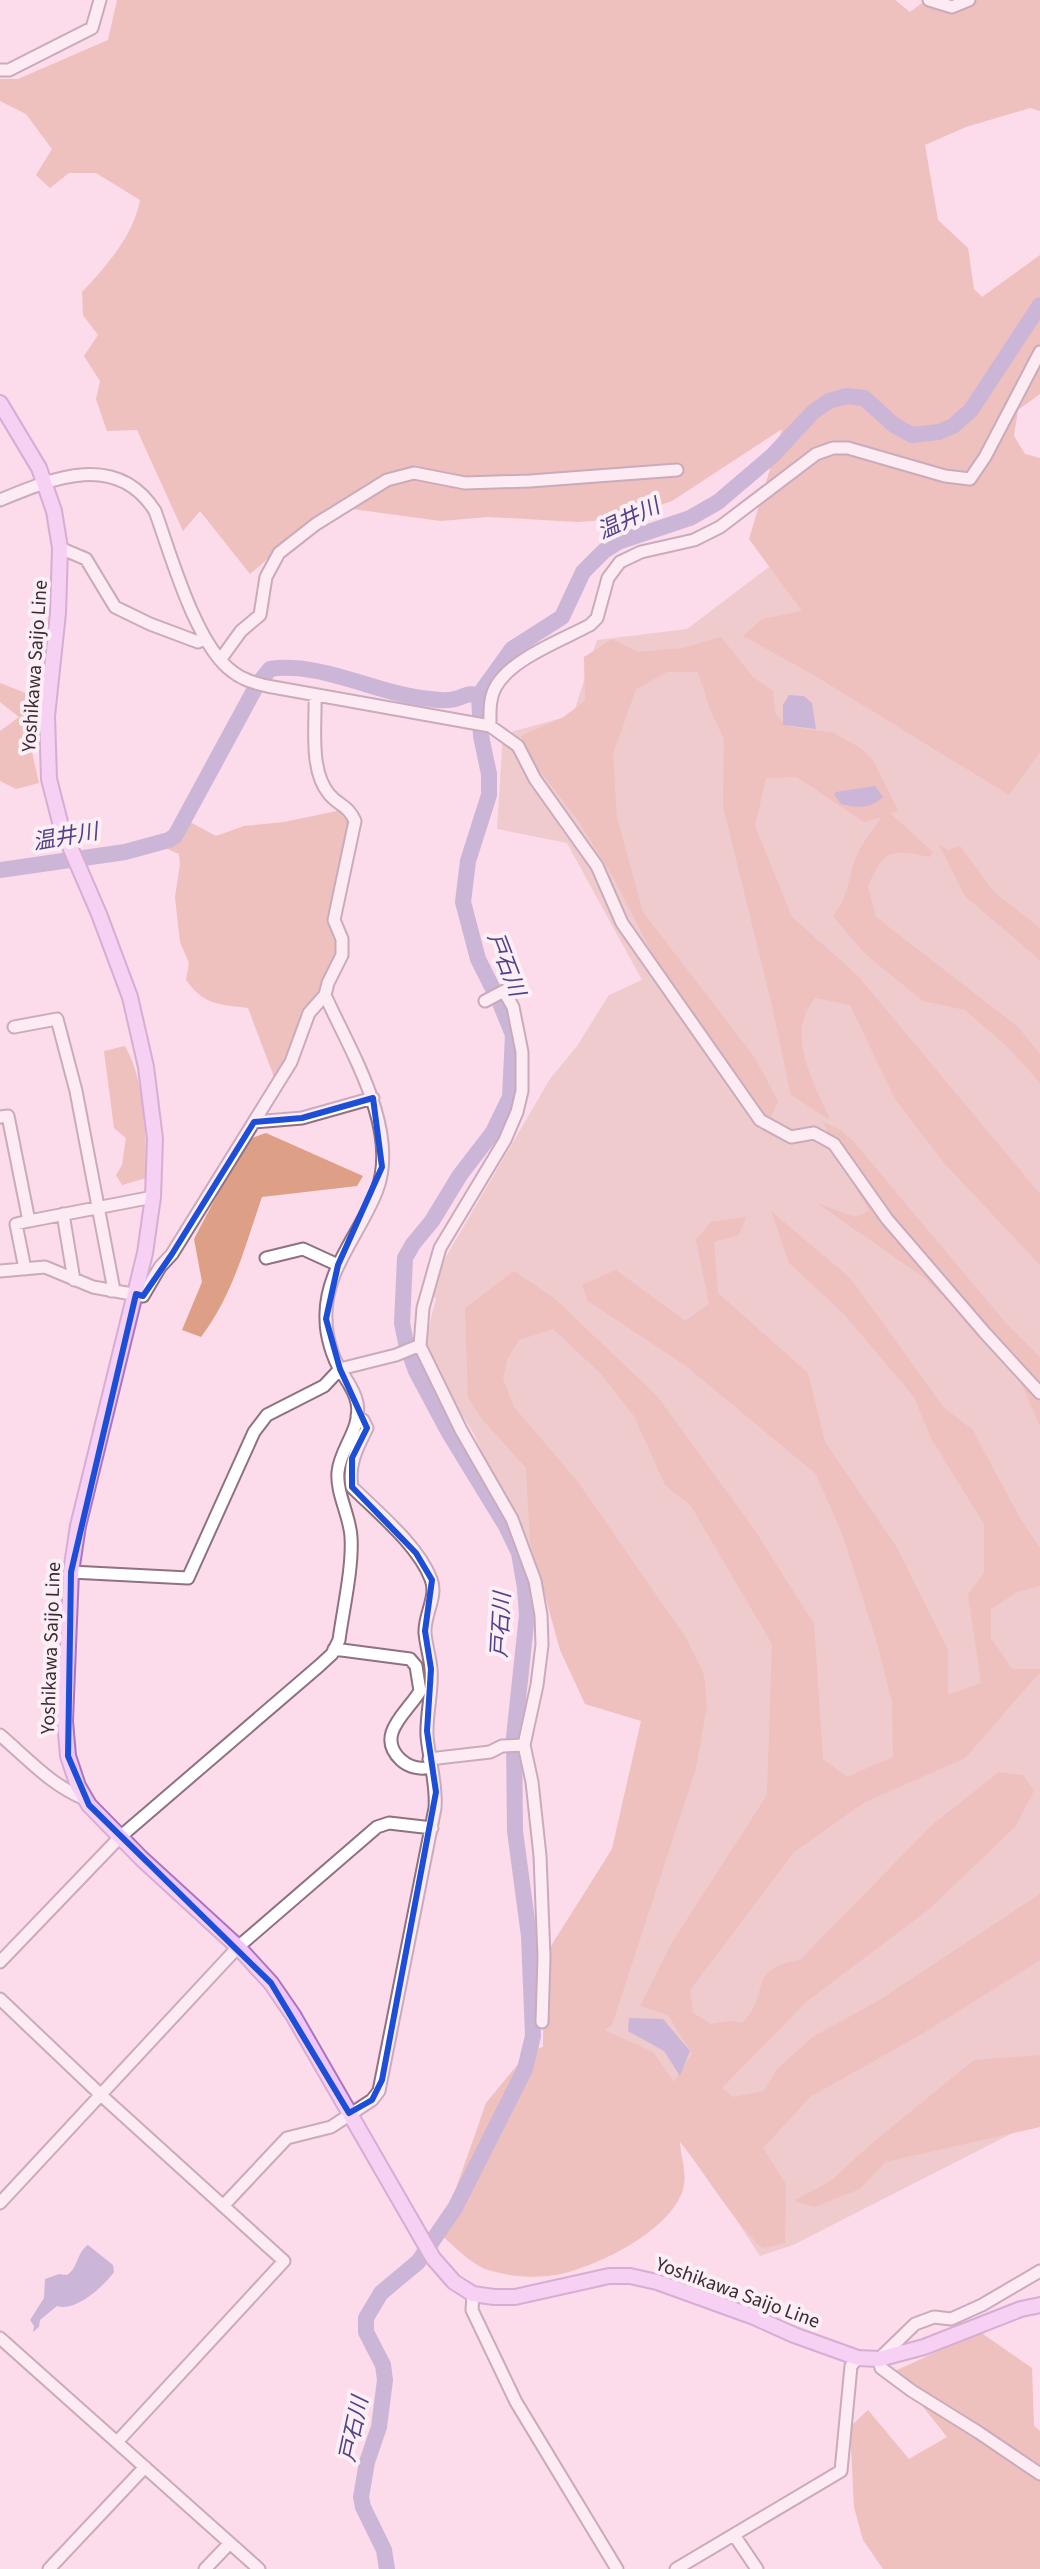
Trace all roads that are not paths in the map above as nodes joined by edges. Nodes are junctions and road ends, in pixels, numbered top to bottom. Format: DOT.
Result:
graph roads {
  1 [pos="100,0"];
  2 [pos="929,0"];
  3 [pos="969,0"];
  4 [pos="0,70"];
  5 [pos="1040,352"];
  6 [pos="0,403"];
  7 [pos="677,470"];
  8 [pos="44,482"];
  9 [pos="0,500"];
  10 [pos="60,548"];
  11 [pos="204,638"];
  12 [pos="220,660"];
  13 [pos="315,696"];
  14 [pos="490,726"];
  15 [pos="325,995"];
  16 [pos="485,1001"];
  17 [pos="14,1027"];
  18 [pos="373,1098"];
  19 [pos="0,1117"];
  20 [pos="254,1122"];
  21 [pos="153,1197"];
  22 [pos="97,1206"];
  23 [pos="63,1214"];
  24 [pos="29,1221"];
  25 [pos="266,1258"];
  26 [pos="338,1265"];
  27 [pos="25,1269"];
  28 [pos="0,1271"];
  29 [pos="74,1280"];
  30 [pos="111,1291"];
  31 [pos="136,1294"];
  32 [pos="418,1346"];
  33 [pos="340,1369"];
  34 [pos="1040,1393"];
  35 [pos="357,1416"];
  36 [pos="71,1572"];
  37 [pos="334,1649"];
  38 [pos="0,1735"];
  39 [pos="524,1745"];
  40 [pos="429,1763"];
  41 [pos="85,1799"];
  42 [pos="432,1828"];
  43 [pos="120,1837"];
  44 [pos="238,1947"];
  45 [pos="0,1962"];
  46 [pos="0,1999"];
  47 [pos="542,2022"];
  48 [pos="102,2096"];
  49 [pos="349,2113"];
  50 [pos="0,2203"];
  51 [pos="223,2206"];
  52 [pos="1040,2271"];
  53 [pos="473,2294"];
  54 [pos="1040,2305"];
  55 [pos="0,2338"];
  56 [pos="858,2358"];
  57 [pos="879,2359"];
  58 [pos="117,2442"];
  59 [pos="145,2467"];
  60 [pos="1040,2474"];
  61 [pos="734,2535"];
  62 [pos="230,2543"];
  63 [pos="49,2569"];
  64 [pos="205,2569"];
  65 [pos="259,2569"];
  66 [pos="617,2569"];
  67 [pos="676,2569"];
  68 [pos="757,2569"];
  1 -- 4 [label="street"];
  2 -- 3 [label="street"];
  5 -- 14 [label="street"];
  6 -- 8 [label="main road, Yoshikawa Saijo Line"];
  7 -- 12 [label="street"];
  8 -- 9 [label="street"];
  8 -- 10 [label="main road, Yoshikawa Saijo Line"];
  8 -- 11 [label="street"];
  10 -- 11 [label="street"];
  10 -- 21 [label="main road, Yoshikawa Saijo Line"];
  11 -- 12 [label="street"];
  12 -- 13 [label="street"];
  13 -- 14 [label="street"];
  13 -- 15 [label="street"];
  14 -- 34 [label="street"];
  15 -- 18 [label="street"];
  15 -- 20 [label="street"];
  16 -- 39 [label="street"];
  17 -- 22 [label="street"];
  18 -- 20 [label="street"];
  18 -- 26 [label="street"];
  19 -- 24 [label="street"];
  20 -- 31 [label="street"];
  21 -- 22 [label="street"];
  21 -- 31 [label="main road, Yoshikawa Saijo Line"];
  22 -- 23 [label="street"];
  22 -- 30 [label="street"];
  23 -- 24 [label="street"];
  23 -- 29 [label="street"];
  24 -- 27 [label="street"];
  25 -- 26 [label="street"];
  26 -- 33 [label="street"];
  27 -- 28 [label="street"];
  27 -- 29 [label="street"];
  29 -- 30 [label="street"];
  30 -- 31 [label="street"];
  31 -- 36 [label="main road, Yoshikawa Saijo Line"];
  32 -- 33 [label="street"];
  33 -- 35 [label="street"];
  33 -- 36 [label="street"];
  35 -- 37 [label="street"];
  35 -- 40 [label="street"];
  36 -- 41 [label="main road, Yoshikawa Saijo Line"];
  37 -- 40 [label="street"];
  37 -- 43 [label="street"];
  38 -- 41 [label="street"];
  39 -- 40 [label="street"];
  39 -- 47 [label="street"];
  40 -- 42 [label="street"];
  41 -- 43 [label="main road, Yoshikawa Saijo Line"];
  42 -- 44 [label="street"];
  42 -- 49 [label="street"];
  43 -- 44 [label="main road, Yoshikawa Saijo Line"];
  43 -- 45 [label="street"];
  44 -- 48 [label="street"];
  44 -- 49 [label="main road, Yoshikawa Saijo Line"];
  46 -- 48 [label="street"];
  48 -- 50 [label="street"];
  48 -- 51 [label="street"];
  49 -- 51 [label="street"];
  49 -- 53 [label="main road, Yoshikawa Saijo Line"];
  51 -- 58 [label="street"];
  52 -- 57 [label="street"];
  53 -- 56 [label="main road, Yoshikawa Saijo Line"];
  53 -- 66 [label="street"];
  54 -- 57 [label="main road, Yoshikawa Saijo Line"];
  55 -- 58 [label="street"];
  56 -- 57 [label="main road, Yoshikawa Saijo Line"];
  56 -- 61 [label="street"];
  57 -- 60 [label="street"];
  58 -- 59 [label="street"];
  59 -- 62 [label="street"];
  59 -- 63 [label="street"];
  61 -- 67 [label="street"];
  61 -- 68 [label="street"];
  62 -- 64 [label="street"];
  62 -- 65 [label="street"];
}
